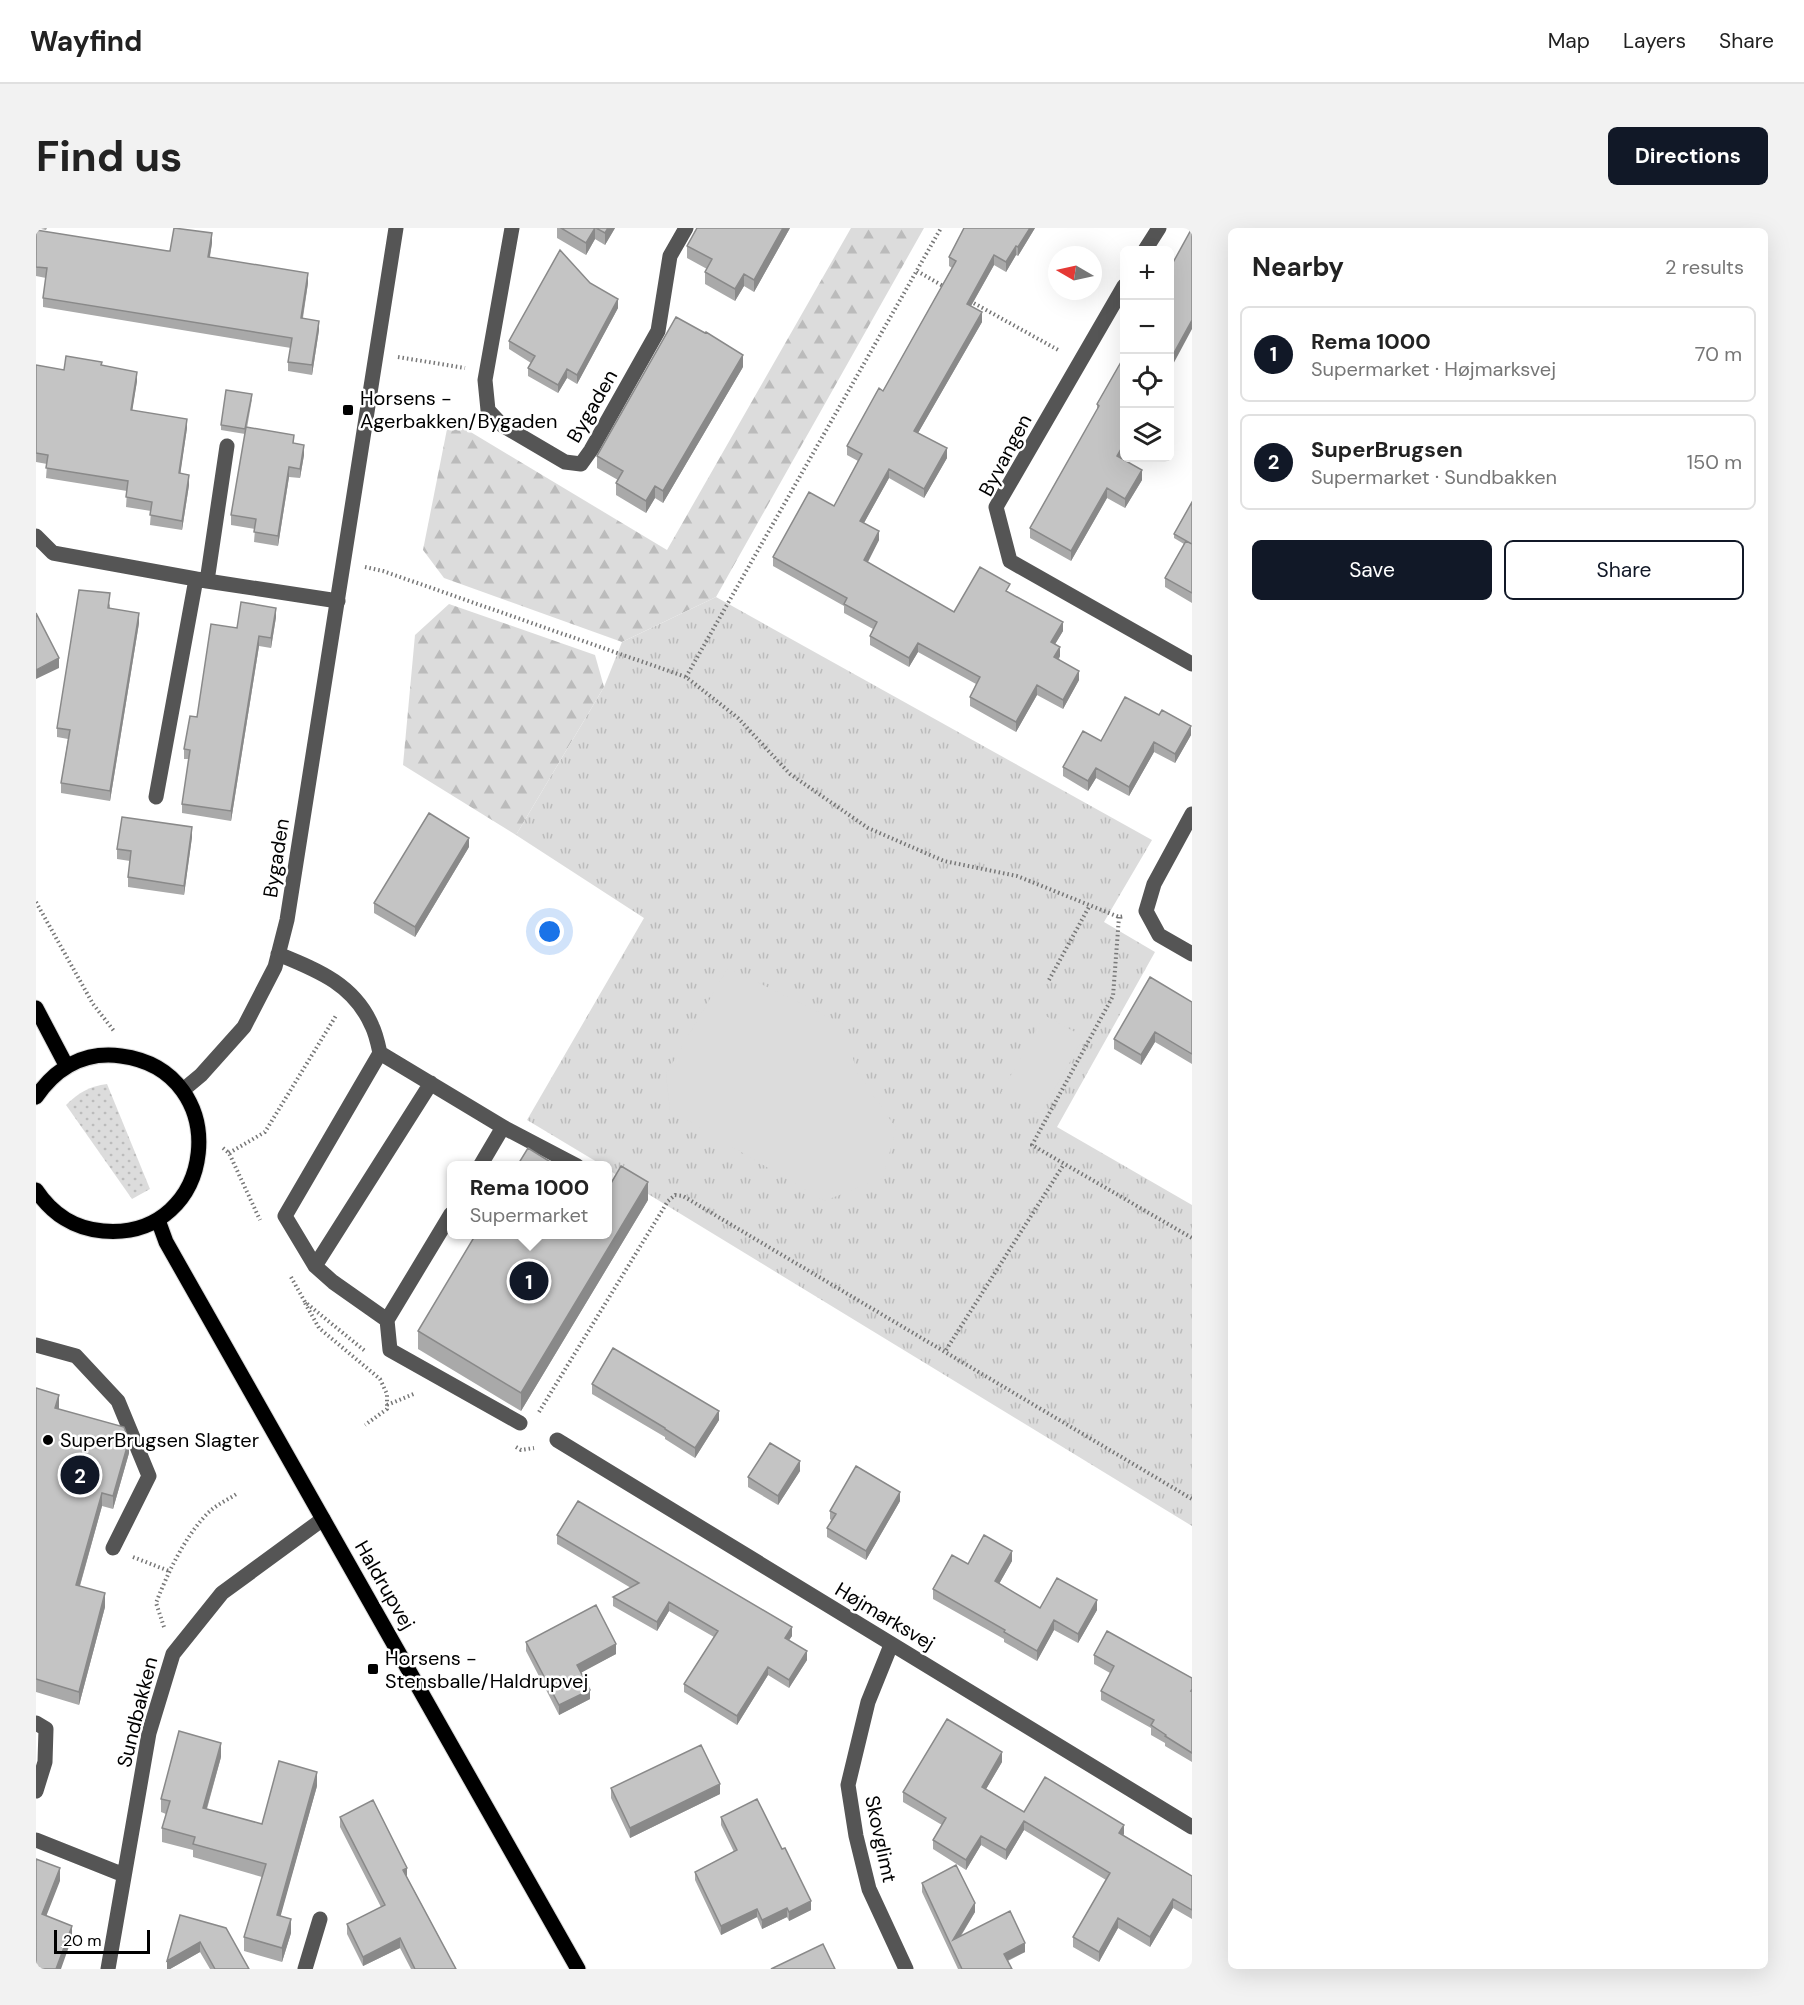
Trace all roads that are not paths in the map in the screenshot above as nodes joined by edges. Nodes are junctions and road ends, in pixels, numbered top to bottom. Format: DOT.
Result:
graph roads {
  1 [pos="396,228"];
  2 [pos="512,228"];
  3 [pos="686,228"];
  4 [pos="1159,228"];
  5 [pos="1148,246"];
  6 [pos="1120,295"];
  7 [pos="226,446"];
  8 [pos="36,536"];
  9 [pos="202,580"];
  10 [pos="338,601"];
  11 [pos="1192,664"];
  12 [pos="156,797"];
  13 [pos="1192,814"];
  14 [pos="278,954"];
  15 [pos="1192,954"];
  16 [pos="36,1008"];
  17 [pos="380,1053"];
  18 [pos="66,1065"];
  19 [pos="431,1083"];
  20 [pos="183,1090"];
  21 [pos="36,1097"];
  22 [pos="503,1127"];
  23 [pos="483,1161"];
  24 [pos="568,1161"];
  25 [pos="36,1190"];
  26 [pos="158,1220"];
  27 [pos="447,1221"];
  28 [pos="315,1266"];
  29 [pos="387,1320"];
  30 [pos="36,1345"];
  31 [pos="520,1423"];
  32 [pos="558,1440"];
  33 [pos="323,1519"];
  34 [pos="113,1548"];
  35 [pos="891,1645"];
  36 [pos="36,1723"];
  37 [pos="36,1791"];
  38 [pos="1192,1827"];
  39 [pos="36,1840"];
  40 [pos="124,1875"];
  41 [pos="320,1919"];
  42 [pos="108,1969"];
  43 [pos="305,1969"];
  44 [pos="578,1969"];
  45 [pos="906,1969"];
  1 -- 10 [label="street, Bygaden"];
  2 -- 3 [label="street, Bygaden"];
  4 -- 5 [label="street"];
  6 -- 11 [label="street, Byvangen"];
  7 -- 9 [label="street"];
  8 -- 9 [label="street"];
  9 -- 10 [label="street"];
  9 -- 12 [label="street"];
  10 -- 14 [label="street, Bygaden"];
  13 -- 15 [label="street"];
  14 -- 17 [label="street"];
  14 -- 20 [label="street, Bygaden"];
  16 -- 18 [label="main road"];
  17 -- 19 [label="street"];
  17 -- 28 [label="street"];
  18 -- 20 [label="main road"];
  18 -- 21 [label="main road"];
  19 -- 22 [label="street"];
  19 -- 28 [label="street"];
  20 -- 26 [label="main road"];
  22 -- 23 [label="street"];
  22 -- 24 [label="street"];
  25 -- 26 [label="main road"];
  26 -- 33 [label="main road, Haldrupvej"];
  27 -- 29 [label="street"];
  28 -- 29 [label="street"];
  29 -- 31 [label="street"];
  30 -- 34 [label="street"];
  32 -- 35 [label="street, Højmarksvej"];
  33 -- 40 [label="street, Sundbakken"];
  33 -- 44 [label="main road, Haldrupvej"];
  35 -- 38 [label="street, Højmarksvej"];
  35 -- 45 [label="street, Skovglimt"];
  36 -- 37 [label="street"];
  39 -- 40 [label="street"];
  40 -- 42 [label="street, Sundbakken"];
  41 -- 43 [label="street"];
}
